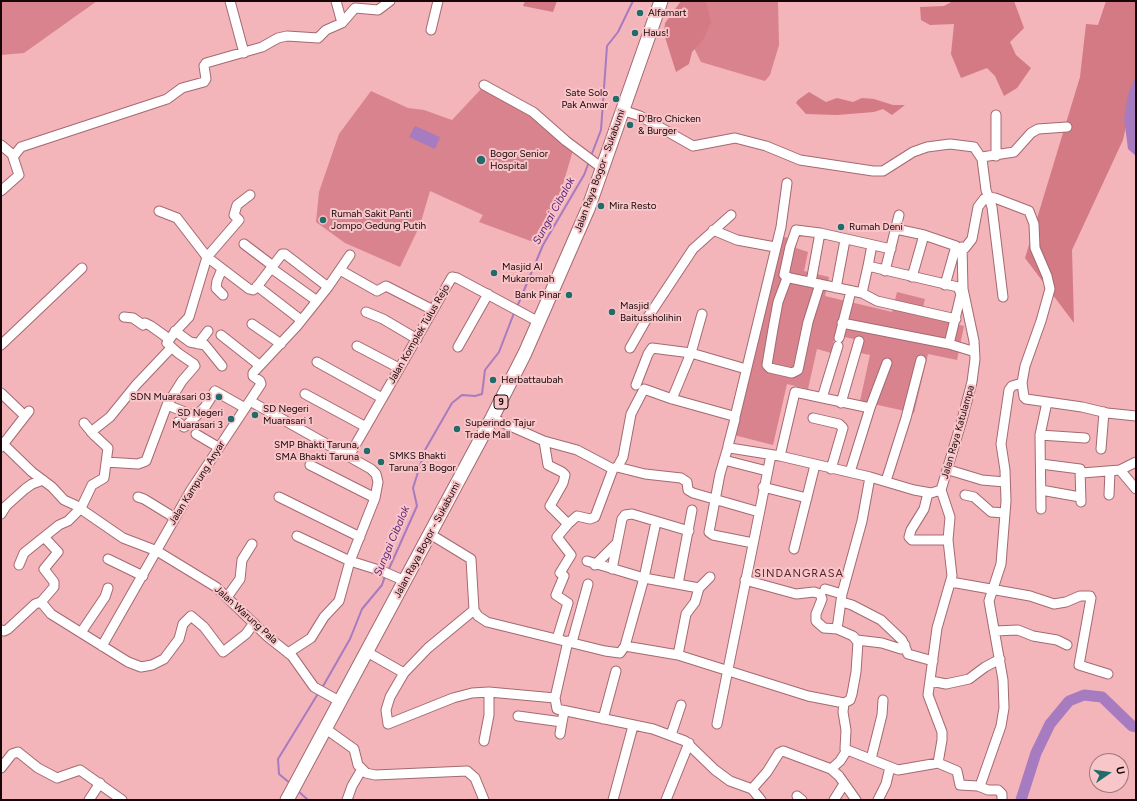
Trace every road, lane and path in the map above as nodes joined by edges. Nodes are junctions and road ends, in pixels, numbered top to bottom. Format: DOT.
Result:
graph roads {
  1 [pos="230,1"];
  2 [pos="336,1"];
  3 [pos="390,1"];
  4 [pos="438,1"];
  5 [pos="660,1"];
  6 [pos="342,24"];
  7 [pos="432,30"];
  8 [pos="244,53"];
  9 [pos="484,85"];
  10 [pos="622,110"];
  11 [pos="996,115"];
  12 [pos="1067,127"];
  13 [pos="1,145"];
  14 [pos="13,155"];
  15 [pos="996,156"];
  16 [pos="982,157"];
  17 [pos="593,161"];
  18 [pos="787,183"];
  19 [pos="1,191"];
  20 [pos="250,195"];
  21 [pos="988,197"];
  22 [pos="159,210"];
  23 [pos="731,215"];
  24 [pos="898,215"];
  25 [pos="896,229"];
  26 [pos="713,230"];
  27 [pos="820,233"];
  28 [pos="924,235"];
  29 [pos="846,240"];
  30 [pos="244,244"];
  31 [pos="872,245"];
  32 [pos="775,247"];
  33 [pos="959,247"];
  34 [pos="890,249"];
  35 [pos="350,255"];
  36 [pos="207,258"];
  37 [pos="868,266"];
  38 [pos="272,267"];
  39 [pos="82,268"];
  40 [pos="222,269"];
  41 [pos="340,270"];
  42 [pos="885,270"];
  43 [pos="912,277"];
  44 [pos="787,278"];
  45 [pos="816,283"];
  46 [pos="945,284"];
  47 [pos="258,286"];
  48 [pos="328,287"];
  49 [pos="836,288"];
  50 [pos="851,291"];
  51 [pos="862,293"];
  52 [pos="488,294"];
  53 [pos="223,295"];
  54 [pos="1003,297"];
  55 [pos="317,301"];
  56 [pos="433,310"];
  57 [pos="366,312"];
  58 [pos="702,314"];
  59 [pos="124,317"];
  60 [pos="956,319"];
  61 [pos="301,320"];
  62 [pos="539,322"];
  63 [pos="842,323"];
  64 [pos="252,324"];
  65 [pos="175,331"];
  66 [pos="208,331"];
  67 [pos="221,335"];
  68 [pos="416,340"];
  69 [pos="859,341"];
  70 [pos="170,344"];
  71 [pos="198,344"];
  72 [pos="281,344"];
  73 [pos="949,344"];
  74 [pos="1,346"];
  75 [pos="357,346"];
  76 [pos="458,347"];
  77 [pos="630,348"];
  78 [pos="972,351"];
  79 [pos="691,354"];
  80 [pos="921,360"];
  81 [pos="317,362"];
  82 [pos="887,363"];
  83 [pos="259,365"];
  84 [pos="222,366"];
  85 [pos="399,368"];
  86 [pos="746,369"];
  87 [pos="1022,383"];
  88 [pos="636,385"];
  89 [pos="1,393"];
  90 [pos="305,394"];
  91 [pos="382,398"];
  92 [pos="822,398"];
  93 [pos="672,399"];
  94 [pos="1047,402"];
  95 [pos="841,403"];
  96 [pos="167,405"];
  97 [pos="247,405"];
  98 [pos="870,408"];
  99 [pos="1104,412"];
  100 [pos="195,416"];
  101 [pos="1136,416"];
  102 [pos="735,417"];
  103 [pos="492,418"];
  104 [pos="813,418"];
  105 [pos="84,422"];
  106 [pos="178,422"];
  107 [pos="366,427"];
  108 [pos="91,432"];
  109 [pos="196,434"];
  110 [pos="1040,435"];
  111 [pos="1085,438"];
  112 [pos="544,440"];
  113 [pos="2,444"];
  114 [pos="218,447"];
  115 [pos="728,447"];
  116 [pos="1101,449"];
  117 [pos="771,455"];
  118 [pos="348,456"];
  119 [pos="780,456"];
  120 [pos="724,460"];
  121 [pos="106,462"];
  122 [pos="1136,462"];
  123 [pos="1041,464"];
  124 [pos="310,465"];
  125 [pos="815,465"];
  126 [pos="615,468"];
  127 [pos="831,469"];
  128 [pos="949,470"];
  129 [pos="767,471"];
  130 [pos="1115,471"];
  131 [pos="850,472"];
  132 [pos="1082,473"];
  133 [pos="870,477"];
  134 [pos="43,480"];
  135 [pos="886,481"];
  136 [pos="1005,482"];
  137 [pos="763,488"];
  138 [pos="1136,489"];
  139 [pos="941,490"];
  140 [pos="1041,490"];
  141 [pos="928,493"];
  142 [pos="965,495"];
  143 [pos="1109,495"];
  144 [pos="138,497"];
  145 [pos="279,497"];
  146 [pos="375,498"];
  147 [pos="807,498"];
  148 [pos="716,500"];
  149 [pos="81,508"];
  150 [pos="1041,509"];
  151 [pos="692,510"];
  152 [pos="759,512"];
  153 [pos="1005,513"];
  154 [pos="1,514"];
  155 [pos="175,518"];
  156 [pos="656,522"];
  157 [pos="568,524"];
  158 [pos="689,531"];
  159 [pos="430,534"];
  160 [pos="297,536"];
  161 [pos="44,537"];
  162 [pos="360,537"];
  163 [pos="948,540"];
  164 [pos="618,543"];
  165 [pos="753,543"];
  166 [pos="252,544"];
  167 [pos="794,549"];
  168 [pos="157,551"];
  169 [pos="108,559"];
  170 [pos="350,561"];
  171 [pos="19,565"];
  172 [pos="612,569"];
  173 [pos="143,576"];
  174 [pos="710,577"];
  175 [pos="644,578"];
  176 [pos="745,580"];
  177 [pos="405,582"];
  178 [pos="951,582"];
  179 [pos="588,584"];
  180 [pos="678,584"];
  181 [pos="108,588"];
  182 [pos="699,588"];
  183 [pos="825,589"];
  184 [pos="994,589"];
  185 [pos="227,597"];
  186 [pos="842,598"];
  187 [pos="41,602"];
  188 [pos="474,610"];
  189 [pos="254,623"];
  190 [pos="837,629"];
  191 [pos="1,630"];
  192 [pos="995,631"];
  193 [pos="82,632"];
  194 [pos="557,639"];
  195 [pos="857,640"];
  196 [pos="570,641"];
  197 [pos="1066,645"];
  198 [pos="102,646"];
  199 [pos="625,646"];
  200 [pos="905,646"];
  201 [pos="368,652"];
  202 [pos="288,653"];
  203 [pos="678,655"];
  204 [pos="1000,659"];
  205 [pos="933,661"];
  206 [pos="616,671"];
  207 [pos="728,671"];
  208 [pos="404,673"];
  209 [pos="1108,674"];
  210 [pos="931,681"];
  211 [pos="489,692"];
  212 [pos="555,698"];
  213 [pos="883,700"];
  214 [pos="341,702"];
  215 [pos="844,703"];
  216 [pos="681,705"];
  217 [pos="564,712"];
  218 [pos="518,716"];
  219 [pos="603,719"];
  220 [pos="562,722"];
  221 [pos="717,724"];
  222 [pos="633,726"];
  223 [pos="326,729"];
  224 [pos="560,734"];
  225 [pos="671,735"];
  226 [pos="484,741"];
  227 [pos="689,743"];
  228 [pos="847,750"];
  229 [pos="871,759"];
  230 [pos="2,763"];
  231 [pos="938,763"];
  232 [pos="890,767"];
  233 [pos="362,769"];
  234 [pos="831,769"];
  235 [pos="100,783"];
  236 [pos="844,784"];
  237 [pos="980,786"];
  238 [pos="752,789"];
  239 [pos="291,792"];
  240 [pos="89,800"];
  241 [pos="122,800"];
  242 [pos="347,800"];
  243 [pos="484,800"];
  244 [pos="613,800"];
  245 [pos="666,800"];
  246 [pos="761,800"];
  247 [pos="834,800"];
  248 [pos="856,800"];
  249 [pos="878,800"];
  250 [pos="1002,800"];
  1 -- 8 [label="street"];
  2 -- 6 [label="street"];
  3 -- 6 [label="street"];
  4 -- 7 [label="street"];
  5 -- 10 [label="highway, Jalan Raya Bogor - Sukabumi / 9"];
  6 -- 8 [label="street"];
  8 -- 14 [label="street"];
  9 -- 17 [label="street"];
  10 -- 16 [label="street"];
  10 -- 17 [label="highway, Jalan Raya Bogor - Sukabumi / 9"];
  11 -- 15 [label="street"];
  12 -- 15 [label="street"];
  13 -- 14 [label="street"];
  14 -- 19 [label="street"];
  15 -- 16 [label="street"];
  16 -- 21 [label="street"];
  17 -- 62 [label="highway, Jalan Raya Bogor - Sukabumi / 9"];
  18 -- 32 [label="street"];
  20 -- 36 [label="street"];
  21 -- 33 [label="street"];
  21 -- 54 [label="street"];
  21 -- 87 [label="street"];
  22 -- 36 [label="street"];
  23 -- 26 [label="street"];
  24 -- 25 [label="street"];
  25 -- 28 [label="street"];
  25 -- 34 [label="street"];
  26 -- 32 [label="street"];
  26 -- 77 [label="street"];
  27 -- 29 [label="street"];
  27 -- 44 [label="street"];
  27 -- 45 [label="street"];
  28 -- 33 [label="street"];
  28 -- 43 [label="street"];
  29 -- 31 [label="street"];
  29 -- 49 [label="street"];
  30 -- 38 [label="street"];
  31 -- 34 [label="street"];
  31 -- 37 [label="street"];
  32 -- 86 [label="street"];
  33 -- 46 [label="street"];
  33 -- 128 [label="street, Jalan Raya Katulampa"];
  34 -- 42 [label="street"];
  35 -- 41 [label="street"];
  36 -- 40 [label="street"];
  36 -- 65 [label="street"];
  37 -- 42 [label="street"];
  37 -- 51 [label="street"];
  38 -- 47 [label="street"];
  38 -- 48 [label="street"];
  38 -- 55 [label="street"];
  39 -- 74 [label="street"];
  40 -- 47 [label="street"];
  40 -- 53 [label="street"];
  41 -- 48 [label="street"];
  41 -- 56 [label="street"];
  42 -- 43 [label="street"];
  43 -- 46 [label="street"];
  44 -- 45 [label="street"];
  44 -- 45 [label="street"];
  45 -- 49 [label="street"];
  46 -- 60 [label="street"];
  47 -- 61 [label="street"];
  48 -- 55 [label="street"];
  49 -- 50 [label="street"];
  50 -- 51 [label="street"];
  50 -- 63 [label="street"];
  51 -- 60 [label="street"];
  52 -- 56 [label="street, Jalan Komplek Tulus Rejo"];
  52 -- 62 [label="street, Jalan Komplek Tulus Rejo"];
  52 -- 76 [label="street"];
  55 -- 61 [label="street"];
  56 -- 68 [label="street, Jalan Komplek Tulus Rejo"];
  57 -- 68 [label="street"];
  58 -- 79 [label="street"];
  59 -- 70 [label="street"];
  60 -- 73 [label="street"];
  61 -- 72 [label="street"];
  62 -- 103 [label="highway, Jalan Raya Bogor - Sukabumi / 9"];
  63 -- 73 [label="street"];
  63 -- 92 [label="street"];
  64 -- 72 [label="street"];
  65 -- 70 [label="street"];
  65 -- 71 [label="street"];
  66 -- 71 [label="street"];
  67 -- 83 [label="street"];
  68 -- 85 [label="street, Jalan Komplek Tulus Rejo"];
  69 -- 95 [label="street"];
  70 -- 96 [label="street"];
  70 -- 108 [label="street"];
  71 -- 84 [label="street"];
  72 -- 83 [label="street"];
  73 -- 78 [label="street"];
  75 -- 85 [label="street"];
  79 -- 86 [label="street"];
  79 -- 88 [label="street"];
  79 -- 93 [label="street"];
  80 -- 135 [label="street"];
  81 -- 91 [label="street"];
  82 -- 98 [label="street"];
  83 -- 97 [label="street, Jalan Kampung Anyar"];
  85 -- 91 [label="street, Jalan Komplek Tulus Rejo"];
  86 -- 102 [label="street"];
  87 -- 94 [label="street"];
  87 -- 136 [label="street"];
  89 -- 113 [label="street"];
  90 -- 107 [label="street"];
  91 -- 107 [label="street, Jalan Komplek Tulus Rejo"];
  92 -- 95 [label="street"];
  92 -- 119 [label="street"];
  93 -- 102 [label="street"];
  93 -- 126 [label="street"];
  94 -- 99 [label="street"];
  94 -- 110 [label="street"];
  95 -- 98 [label="street"];
  96 -- 100 [label="street"];
  96 -- 121 [label="street"];
  97 -- 100 [label="street"];
  97 -- 114 [label="street, Jalan Kampung Anyar"];
  97 -- 118 [label="street"];
  98 -- 131 [label="street"];
  99 -- 101 [label="street"];
  99 -- 116 [label="street"];
  100 -- 106 [label="street"];
  102 -- 115 [label="street"];
  103 -- 112 [label="street"];
  103 -- 159 [label="highway, Jalan Raya Bogor - Sukabumi / 9"];
  104 -- 127 [label="street"];
  105 -- 108 [label="street"];
  107 -- 118 [label="street, Jalan Komplek Tulus Rejo"];
  108 -- 121 [label="street"];
  109 -- 114 [label="street"];
  110 -- 111 [label="street"];
  110 -- 123 [label="street"];
  112 -- 126 [label="street"];
  112 -- 157 [label="street"];
  113 -- 134 [label="street, Jalan Warung Pala"];
  114 -- 155 [label="street, Jalan Kampung Anyar"];
  115 -- 117 [label="street, Jalan Raya Katulampa"];
  115 -- 120 [label="street"];
  117 -- 119 [label="street, Jalan Raya Katulampa"];
  117 -- 129 [label="street"];
  118 -- 146 [label="street"];
  119 -- 125 [label="street, Jalan Raya Katulampa"];
  120 -- 129 [label="street"];
  120 -- 148 [label="street"];
  121 -- 149 [label="street"];
  122 -- 130 [label="street"];
  123 -- 132 [label="street"];
  123 -- 140 [label="street"];
  124 -- 146 [label="street"];
  125 -- 127 [label="street, Jalan Raya Katulampa"];
  125 -- 147 [label="street"];
  126 -- 148 [label="street"];
  126 -- 157 [label="street"];
  127 -- 131 [label="street, Jalan Raya Katulampa"];
  128 -- 136 [label="street"];
  128 -- 139 [label="street, Jalan Raya Katulampa"];
  129 -- 137 [label="street"];
  130 -- 132 [label="street"];
  130 -- 138 [label="street"];
  130 -- 143 [label="street"];
  131 -- 133 [label="street, Jalan Raya Katulampa"];
  132 -- 140 [label="street"];
  133 -- 135 [label="street, Jalan Raya Katulampa"];
  133 -- 186 [label="street"];
  134 -- 149 [label="street, Jalan Warung Pala"];
  134 -- 154 [label="street"];
  135 -- 141 [label="street, Jalan Raya Katulampa"];
  136 -- 153 [label="street"];
  137 -- 147 [label="street"];
  137 -- 152 [label="street"];
  139 -- 141 [label="street, Jalan Raya Katulampa"];
  139 -- 163 [label="street"];
  140 -- 150 [label="street"];
  141 -- 163 [label="street"];
  142 -- 153 [label="street"];
  144 -- 155 [label="street"];
  145 -- 162 [label="street"];
  146 -- 162 [label="street"];
  147 -- 167 [label="street"];
  148 -- 152 [label="street"];
  148 -- 165 [label="street"];
  149 -- 161 [label="street"];
  149 -- 168 [label="street, Jalan Warung Pala"];
  151 -- 158 [label="street"];
  152 -- 165 [label="street"];
  153 -- 184 [label="street"];
  155 -- 168 [label="street, Jalan Kampung Anyar"];
  156 -- 158 [label="street"];
  156 -- 164 [label="street"];
  156 -- 175 [label="street"];
  157 -- 194 [label="street"];
  158 -- 180 [label="street"];
  159 -- 177 [label="highway, Jalan Raya Bogor - Sukabumi / 9"];
  159 -- 188 [label="street"];
  160 -- 170 [label="street"];
  161 -- 171 [label="street"];
  161 -- 187 [label="street"];
  162 -- 170 [label="street"];
  163 -- 178 [label="street"];
  164 -- 172 [label="street"];
  164 -- 172 [label="street"];
  165 -- 176 [label="street"];
  166 -- 185 [label="street"];
  168 -- 173 [label="street, Jalan Kampung Anyar"];
  168 -- 185 [label="street, Jalan Warung Pala"];
  169 -- 173 [label="street"];
  170 -- 177 [label="street"];
  170 -- 202 [label="street"];
  172 -- 175 [label="street"];
  173 -- 198 [label="street, Jalan Kampung Anyar"];
  174 -- 182 [label="street"];
  175 -- 180 [label="street"];
  175 -- 199 [label="street"];
  176 -- 190 [label="street"];
  176 -- 207 [label="street"];
  177 -- 201 [label="highway, Jalan Raya Bogor - Sukabumi / 9"];
  178 -- 184 [label="street"];
  178 -- 205 [label="street"];
  179 -- 196 [label="street"];
  180 -- 182 [label="street"];
  181 -- 193 [label="street"];
  182 -- 203 [label="street"];
  183 -- 186 [label="street"];
  184 -- 192 [label="street"];
  184 -- 209 [label="street"];
  185 -- 189 [label="street, Jalan Warung Pala"];
  186 -- 190 [label="street"];
  186 -- 200 [label="street"];
  187 -- 191 [label="street"];
  187 -- 193 [label="street"];
  188 -- 194 [label="street"];
  188 -- 208 [label="street"];
  189 -- 198 [label="street"];
  189 -- 202 [label="street, Jalan Warung Pala"];
  190 -- 195 [label="street"];
  192 -- 197 [label="street"];
  192 -- 204 [label="street"];
  193 -- 198 [label="street"];
  194 -- 196 [label="street"];
  195 -- 200 [label="street"];
  195 -- 215 [label="street"];
  196 -- 199 [label="street"];
  196 -- 212 [label="street"];
  199 -- 203 [label="street"];
  200 -- 205 [label="street"];
  201 -- 208 [label="street"];
  201 -- 214 [label="highway, Jalan Raya Bogor - Sukabumi / 9"];
  202 -- 214 [label="street, Jalan Warung Pala"];
  203 -- 207 [label="street"];
  204 -- 210 [label="street"];
  204 -- 237 [label="street"];
  205 -- 210 [label="street"];
  206 -- 219 [label="street"];
  207 -- 215 [label="street"];
  207 -- 221 [label="street"];
  208 -- 211 [label="street"];
  210 -- 231 [label="street"];
  211 -- 212 [label="street"];
  211 -- 226 [label="street"];
  212 -- 217 [label="street"];
  213 -- 229 [label="street"];
  214 -- 223 [label="highway, Jalan Raya Bogor - Sukabumi / 9"];
  215 -- 228 [label="street"];
  216 -- 225 [label="street"];
  217 -- 219 [label="street"];
  217 -- 220 [label="street"];
  218 -- 220 [label="street"];
  219 -- 222 [label="street"];
  220 -- 224 [label="street"];
  222 -- 225 [label="street"];
  222 -- 244 [label="street"];
  223 -- 233 [label="street"];
  223 -- 239 [label="highway, Jalan Raya Bogor - Sukabumi / 9"];
  225 -- 227 [label="street"];
  227 -- 238 [label="street"];
  227 -- 245 [label="street"];
  228 -- 229 [label="street"];
  228 -- 234 [label="street"];
  229 -- 232 [label="street"];
  230 -- 235 [label="street"];
  231 -- 232 [label="street"];
  231 -- 237 [label="street"];
  232 -- 249 [label="street"];
  233 -- 242 [label="street"];
  233 -- 243 [label="street"];
  234 -- 236 [label="street"];
  234 -- 238 [label="street"];
  235 -- 240 [label="street"];
  235 -- 241 [label="street"];
  236 -- 247 [label="street"];
  236 -- 248 [label="street"];
  237 -- 250 [label="street"];
  238 -- 246 [label="street"];
}
